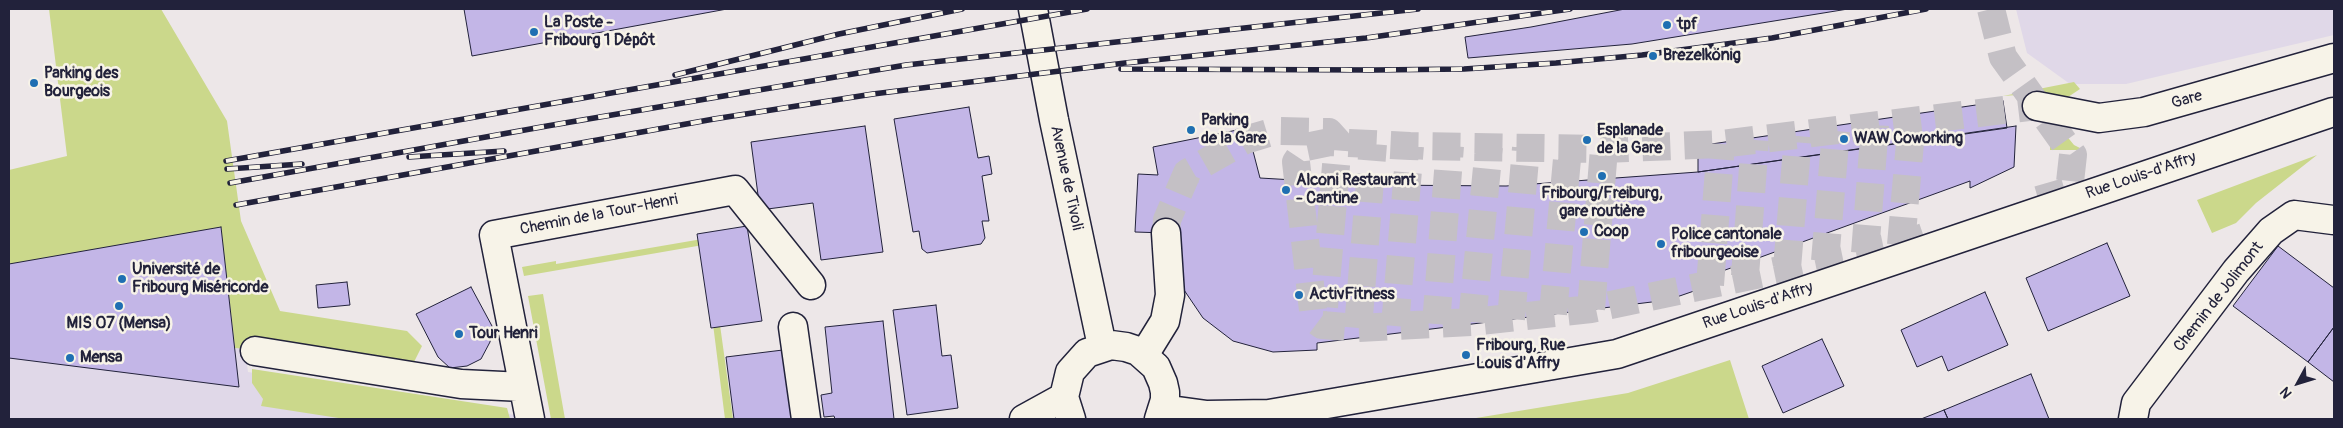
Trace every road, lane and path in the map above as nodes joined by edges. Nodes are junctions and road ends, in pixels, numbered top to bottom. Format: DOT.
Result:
graph roads {
  1 [pos="1033,9"];
  2 [pos="2334,58"];
  3 [pos="2037,106"];
  4 [pos="2334,112"];
  5 [pos="2333,220"];
  6 [pos="1166,233"];
  7 [pos="811,285"];
  8 [pos="793,327"];
  9 [pos="1102,346"];
  10 [pos="255,351"];
  11 [pos="1144,355"];
  12 [pos="523,387"];
  13 [pos="1068,408"];
  14 [pos="1161,414"];
  15 [pos="530,419"];
  16 [pos="806,419"];
  17 [pos="1024,419"];
  18 [pos="2133,419"];
  1 -- 9 [label="main road, Avenue de Tivoli"];
  2 -- 3 [label="main road, Gare"];
  4 -- 14 [label="main road, Rue Louis-d'Affry"];
  5 -- 18 [label="main road, Chemin de Jolimont"];
  6 -- 11 [label="main road"];
  7 -- 12 [label="main road, Chemin de la Tour-Henri"];
  8 -- 16 [label="main road"];
  9 -- 11 [label="main road"];
  9 -- 13 [label="main road"];
  10 -- 12 [label="main road"];
  11 -- 14 [label="main road"];
  12 -- 15 [label="main road, Chemin de la Tour-Henri"];
  13 -- 17 [label="main road"];
}
